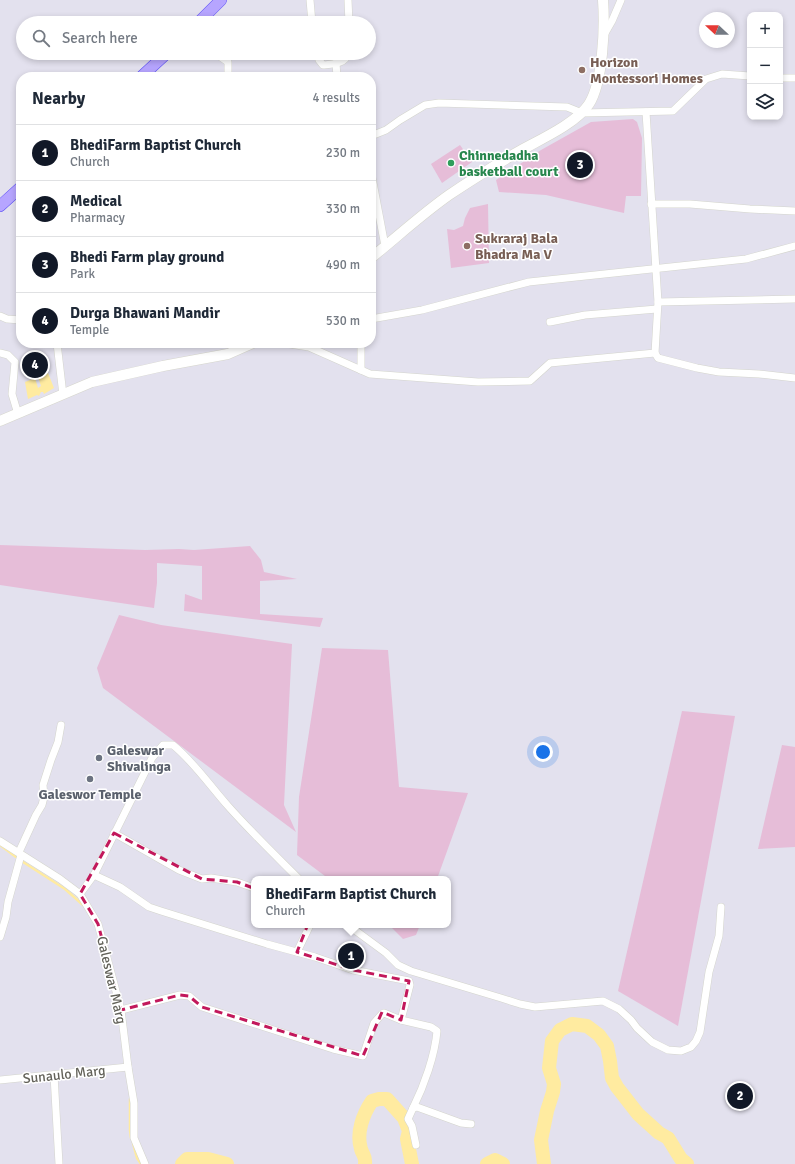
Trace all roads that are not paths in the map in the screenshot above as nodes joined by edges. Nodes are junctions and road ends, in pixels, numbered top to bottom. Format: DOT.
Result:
graph roads {
  1 [pos="221,0"];
  2 [pos="310,0"];
  3 [pos="348,0"];
  4 [pos="603,0"];
  5 [pos="621,0"];
  6 [pos="205,16"];
  7 [pos="311,16"];
  8 [pos="349,16"];
  9 [pos="602,36"];
  10 [pos="159,60"];
  11 [pos="225,60"];
  12 [pos="319,60"];
  13 [pos="345,60"];
  14 [pos="336,63"];
  15 [pos="146,72"];
  16 [pos="228,72"];
  17 [pos="337,72"];
  18 [pos="747,76"];
  19 [pos="783,78"];
  20 [pos="795,78"];
  21 [pos="646,112"];
  22 [pos="582,113"];
  23 [pos="376,134"];
  24 [pos="16,192"];
  25 [pos="376,198"];
  26 [pos="652,204"];
  27 [pos="0,206"];
  28 [pos="795,211"];
  29 [pos="385,246"];
  30 [pos="795,246"];
  31 [pos="376,254"];
  32 [pos="656,269"];
  33 [pos="795,299"];
  34 [pos="658,306"];
  35 [pos="0,316"];
  36 [pos="376,318"];
  37 [pos="16,320"];
  38 [pos="550,322"];
  39 [pos="58,348"];
  40 [pos="242,348"];
  41 [pos="311,348"];
  42 [pos="361,348"];
  43 [pos="0,353"];
  44 [pos="655,353"];
  45 [pos="361,370"];
  46 [pos="795,378"];
  47 [pos="63,395"];
  48 [pos="18,414"];
  49 [pos="0,422"];
  50 [pos="61,725"];
  51 [pos="114,833"];
  52 [pos="0,841"];
  53 [pos="20,854"];
  54 [pos="94,875"];
  55 [pos="296,876"];
  56 [pos="251,887"];
  57 [pos="80,894"];
  58 [pos="721,907"];
  59 [pos="308,928"];
  60 [pos="352,928"];
  61 [pos="0,937"];
  62 [pos="296,952"];
  63 [pos="121,1010"];
  64 [pos="401,1020"];
  65 [pos="128,1067"];
  66 [pos="54,1075"];
  67 [pos="0,1080"];
  68 [pos="413,1108"];
  69 [pos="471,1124"];
  70 [pos="416,1145"];
  71 [pos="59,1164"];
  72 [pos="145,1164"];
  1 -- 6 [label="main road"];
  2 -- 7 [label="street"];
  3 -- 8 [label="street"];
  4 -- 9 [label="street"];
  5 -- 9 [label="street"];
  9 -- 22 [label="street"];
  10 -- 15 [label="main road"];
  11 -- 16 [label="street"];
  12 -- 14 [label="street"];
  13 -- 14 [label="street"];
  14 -- 17 [label="street"];
  18 -- 21 [label="street"];
  19 -- 20 [label="street"];
  21 -- 22 [label="street"];
  21 -- 26 [label="street"];
  22 -- 23 [label="street"];
  22 -- 29 [label="street"];
  24 -- 27 [label="main road"];
  25 -- 29 [label="street"];
  26 -- 28 [label="street"];
  26 -- 32 [label="street"];
  29 -- 31 [label="street"];
  30 -- 32 [label="street"];
  32 -- 34 [label="street"];
  32 -- 36 [label="street"];
  33 -- 34 [label="street"];
  34 -- 38 [label="street"];
  34 -- 44 [label="street"];
  35 -- 37 [label="street"];
  39 -- 47 [label="street"];
  40 -- 47 [label="street"];
  41 -- 45 [label="street"];
  42 -- 45 [label="street"];
  43 -- 48 [label="street"];
  44 -- 45 [label="street"];
  44 -- 46 [label="street"];
  47 -- 48 [label="street"];
  48 -- 49 [label="street"];
  50 -- 53 [label="street"];
  51 -- 54 [label="street"];
  51 -- 55 [label="street"];
  51 -- 56 [label="street"];
  52 -- 53 [label="street, Galeswar Marg"];
  53 -- 57 [label="street, Galeswar Marg"];
  53 -- 61 [label="street"];
  54 -- 57 [label="street"];
  54 -- 62 [label="street"];
  57 -- 63 [label="street, Galeswar Marg"];
  58 -- 60 [label="street"];
  59 -- 62 [label="street"];
  62 -- 64 [label="street"];
  63 -- 64 [label="street"];
  63 -- 65 [label="street, Galeswar Marg"];
  64 -- 68 [label="street"];
  65 -- 66 [label="street, Sunaulo Marg"];
  65 -- 72 [label="street, Galeswar Marg"];
  66 -- 67 [label="street, Sunaulo Marg"];
  66 -- 71 [label="street"];
  68 -- 69 [label="street"];
  68 -- 70 [label="street"];
}
